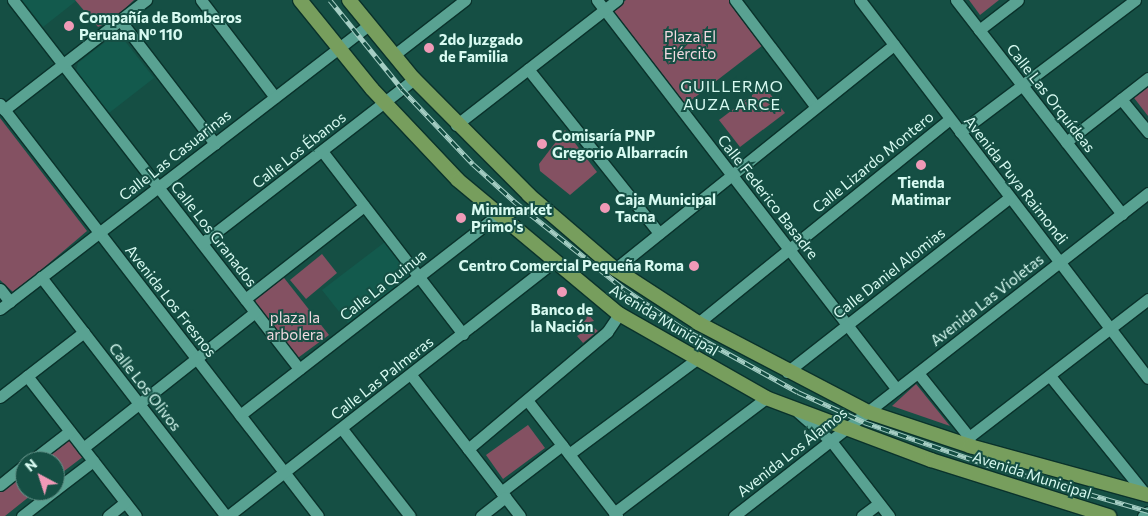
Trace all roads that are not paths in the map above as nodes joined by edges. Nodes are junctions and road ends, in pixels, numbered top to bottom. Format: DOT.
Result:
graph roads {
  1 [pos="13,0"];
  2 [pos="146,0"];
  3 [pos="201,0"];
  4 [pos="300,0"];
  5 [pos="349,0"];
  6 [pos="465,0"];
  7 [pos="597,0"];
  8 [pos="617,0"];
  9 [pos="735,0"];
  10 [pos="860,0"];
  11 [pos="956,0"];
  12 [pos="1018,0"];
  13 [pos="1135,0"];
  14 [pos="604,10"];
  15 [pos="120,20"];
  16 [pos="369,25"];
  17 [pos="980,30"];
  18 [pos="894,45"];
  19 [pos="338,49"];
  20 [pos="394,55"];
  21 [pos="63,64"];
  22 [pos="528,69"];
  23 [pos="1148,78"];
  24 [pos="414,80"];
  25 [pos="1022,85"];
  26 [pos="275,97"];
  27 [pos="1122,99"];
  28 [pos="384,102"];
  29 [pos="2,107"];
  30 [pos="816,107"];
  31 [pos="950,119"];
  32 [pos="456,124"];
  33 [pos="960,132"];
  34 [pos="1148,132"];
  35 [pos="1066,142"];
  36 [pos="215,144"];
  37 [pos="322,151"];
  38 [pos="732,175"];
  39 [pos="158,187"];
  40 [pos="1148,193"];
  41 [pos="1010,197"];
  42 [pos="364,206"];
  43 [pos="1122,214"];
  44 [pos="497,216"];
  45 [pos="99,233"];
  46 [pos="659,233"];
  47 [pos="202,243"];
  48 [pos="789,249"];
  49 [pos="553,262"];
  50 [pos="1060,262"];
  51 [pos="615,269"];
  52 [pos="41,277"];
  53 [pos="419,277"];
  54 [pos="0,289"];
  55 [pos="245,299"];
  56 [pos="1148,299"];
  57 [pos="10,302"];
  58 [pos="0,309"];
  59 [pos="255,312"];
  60 [pos="619,314"];
  61 [pos="698,323"];
  62 [pos="847,324"];
  63 [pos="1110,328"];
  64 [pos="84,332"];
  65 [pos="463,334"];
  66 [pos="196,358"];
  67 [pos="697,359"];
  68 [pos="299,369"];
  69 [pos="788,372"];
  70 [pos="918,373"];
  71 [pos="411,375"];
  72 [pos="27,376"];
  73 [pos="1050,376"];
  74 [pos="1148,378"];
  75 [pos="897,389"];
  76 [pos="0,397"];
  77 [pos="766,398"];
  78 [pos="527,400"];
  79 [pos="139,404"];
  80 [pos="795,410"];
  81 [pos="868,412"];
  82 [pos="240,415"];
  83 [pos="342,429"];
  84 [pos="846,430"];
  85 [pos="70,431"];
  86 [pos="831,441"];
  87 [pos="970,442"];
  88 [pos="562,445"];
  89 [pos="83,448"];
  90 [pos="468,449"];
  91 [pos="44,451"];
  92 [pos="569,454"];
  93 [pos="93,461"];
  94 [pos="15,473"];
  95 [pos="284,473"];
  96 [pos="65,483"];
  97 [pos="0,485"];
  98 [pos="503,495"];
  99 [pos="1147,495"];
  100 [pos="42,501"];
  101 [pos="125,502"];
  102 [pos="879,503"];
  103 [pos="1148,512"];
  104 [pos="616,514"];
  105 [pos="22,516"];
  106 [pos="108,516"];
  107 [pos="136,516"];
  108 [pos="227,516"];
  109 [pos="318,516"];
  110 [pos="410,516"];
  111 [pos="481,516"];
  112 [pos="520,516"];
  113 [pos="734,516"];
  114 [pos="862,516"];
  115 [pos="889,516"];
  116 [pos="1109,516"];
  117 [pos="1143,516"];
  1 -- 21 [label="street, Calle Los Granados"];
  2 -- 15 [label="street"];
  3 -- 26 [label="street"];
  4 -- 19 [label="main road, Avenida Municipal"];
  5 -- 16 [label="main road, Avenida Municipal"];
  6 -- 20 [label="street"];
  7 -- 14 [label="street, Calle Federico Basadre"];
  8 -- 14 [label="street"];
  9 -- 30 [label="street"];
  10 -- 18 [label="street, Avenida Puya Raimondi"];
  11 -- 17 [label="street, Calle Las Orquídeas"];
  12 -- 17 [label="street"];
  13 -- 25 [label="street"];
  14 -- 22 [label="street"];
  14 -- 38 [label="street, Calle Federico Basadre"];
  15 -- 21 [label="street"];
  15 -- 36 [label="street"];
  16 -- 19 [label="street, Calle Las Casuarinas"];
  16 -- 20 [label="main road, Avenida Municipal"];
  17 -- 25 [label="street, Calle Las Orquídeas"];
  18 -- 30 [label="street"];
  18 -- 31 [label="street, Avenida Puya Raimondi"];
  19 -- 26 [label="street, Calle Las Casuarinas"];
  19 -- 28 [label="main road, Avenida Municipal"];
  20 -- 24 [label="main road, Avenida Municipal"];
  21 -- 29 [label="street"];
  21 -- 39 [label="street, Calle Los Granados"];
  22 -- 32 [label="street"];
  22 -- 46 [label="street"];
  23 -- 27 [label="street"];
  24 -- 28 [label="street, Calle Los Ébanos"];
  24 -- 32 [label="main road, Avenida Municipal"];
  25 -- 33 [label="street"];
  25 -- 35 [label="street, Calle Las Orquídeas"];
  26 -- 36 [label="street, Calle Las Casuarinas"];
  27 -- 34 [label="street"];
  27 -- 35 [label="street"];
  28 -- 37 [label="street, Calle Los Ébanos"];
  28 -- 44 [label="main road, Avenida Municipal"];
  29 -- 45 [label="street, Avenida Los Fresnos"];
  30 -- 38 [label="street"];
  31 -- 33 [label="street, Avenida Puya Raimondi"];
  31 -- 48 [label="street, Calle Lizardo Montero"];
  32 -- 51 [label="main road, Avenida Municipal"];
  33 -- 41 [label="street, Avenida Puya Raimondi"];
  35 -- 43 [label="street, Calle Las Orquídeas"];
  36 -- 39 [label="street, Calle Las Casuarinas"];
  37 -- 42 [label="street"];
  37 -- 47 [label="street, Calle Los Ébanos"];
  38 -- 46 [label="street"];
  38 -- 48 [label="street, Calle Federico Basadre"];
  39 -- 45 [label="street, Calle Las Casuarinas"];
  39 -- 47 [label="street, Calle Los Granados"];
  40 -- 43 [label="street, Avenida Las Violetas"];
  41 -- 50 [label="street, Avenida Puya Raimondi"];
  41 -- 62 [label="street, Calle Daniel Alomias"];
  42 -- 53 [label="street"];
  42 -- 55 [label="street"];
  43 -- 50 [label="street, Avenida Las Violetas"];
  44 -- 49 [label="main road, Avenida Municipal"];
  44 -- 53 [label="street, Calle La Quinua"];
  45 -- 52 [label="street, Calle Las Casuarinas"];
  45 -- 66 [label="street, Avenida Los Fresnos"];
  46 -- 51 [label="street"];
  47 -- 55 [label="street, Calle Los Granados"];
  48 -- 61 [label="street, Calle Lizardo Montero"];
  48 -- 62 [label="street, Calle Federico Basadre"];
  49 -- 60 [label="main road, Avenida Municipal"];
  49 -- 65 [label="street, Calle Las Palmeras"];
  50 -- 63 [label="street, Avenida Puya Raimondi"];
  50 -- 70 [label="street, Avenida Las Violetas"];
  51 -- 61 [label="main road, Avenida Municipal"];
  52 -- 57 [label="street, Calle Las Casuarinas"];
  52 -- 64 [label="street, Calle Los Olivos"];
  53 -- 65 [label="street"];
  53 -- 68 [label="street, Calle La Quinua"];
  54 -- 57 [label="street"];
  55 -- 59 [label="street, Calle Los Granados"];
  56 -- 63 [label="street"];
  57 -- 58 [label="street, Calle Las Casuarinas"];
  59 -- 66 [label="street"];
  59 -- 68 [label="street, Calle Los Granados"];
  60 -- 67 [label="main road, Avenida Municipal"];
  60 -- 78 [label="street"];
  61 -- 69 [label="main road, Avenida Municipal"];
  62 -- 69 [label="street, Calle Daniel Alomias"];
  62 -- 75 [label="street, Calle Federico Basadre"];
  63 -- 73 [label="street"];
  63 -- 74 [label="street, Avenida Puya Raimondi"];
  64 -- 72 [label="street"];
  64 -- 79 [label="street, Calle Los Olivos"];
  65 -- 71 [label="street, Calle Las Palmeras"];
  66 -- 79 [label="street"];
  66 -- 82 [label="street, Avenida Los Fresnos"];
  67 -- 77 [label="main road, Avenida Municipal"];
  67 -- 92 [label="street"];
  68 -- 82 [label="street, Calle La Quinua"];
  69 -- 81 [label="main road, Avenida Municipal"];
  70 -- 75 [label="street, Avenida Las Violetas"];
  70 -- 87 [label="street"];
  71 -- 83 [label="street, Calle Las Palmeras"];
  71 -- 90 [label="street"];
  72 -- 76 [label="street"];
  72 -- 85 [label="street"];
  73 -- 87 [label="street"];
  73 -- 99 [label="street"];
  75 -- 81 [label="street, Avenida Las Violetas"];
  77 -- 80 [label="main road, Avenida Municipal"];
  77 -- 104 [label="street"];
  78 -- 88 [label="street"];
  78 -- 90 [label="street"];
  79 -- 89 [label="street"];
  79 -- 108 [label="street, Calle Los Olivos"];
  80 -- 84 [label="main road, Avenida Municipal"];
  80 -- 86 [label="street"];
  81 -- 84 [label="street, Avenida Los Álamos"];
  81 -- 87 [label="main road, Avenida Municipal"];
  82 -- 95 [label="street, Avenida Los Fresnos"];
  83 -- 95 [label="street, Calle Las Palmeras"];
  83 -- 110 [label="street"];
  84 -- 86 [label="street, Avenida Los Álamos"];
  84 -- 116 [label="main road, Avenida Municipal"];
  85 -- 89 [label="street"];
  85 -- 91 [label="street"];
  86 -- 102 [label="street"];
  86 -- 113 [label="street, Avenida Los Álamos"];
  87 -- 99 [label="main road, Avenida Municipal"];
  88 -- 92 [label="street"];
  88 -- 98 [label="street"];
  89 -- 93 [label="street"];
  90 -- 98 [label="street"];
  92 -- 104 [label="street"];
  93 -- 96 [label="street"];
  93 -- 101 [label="street"];
  94 -- 97 [label="street"];
  95 -- 108 [label="street, Calle Las Palmeras"];
  95 -- 109 [label="street, Avenida Los Fresnos"];
  98 -- 111 [label="street"];
  98 -- 112 [label="street"];
  100 -- 105 [label="street"];
  101 -- 106 [label="street"];
  101 -- 107 [label="street"];
  102 -- 114 [label="street"];
  102 -- 115 [label="street"];
  103 -- 117 [label="street"];
}
